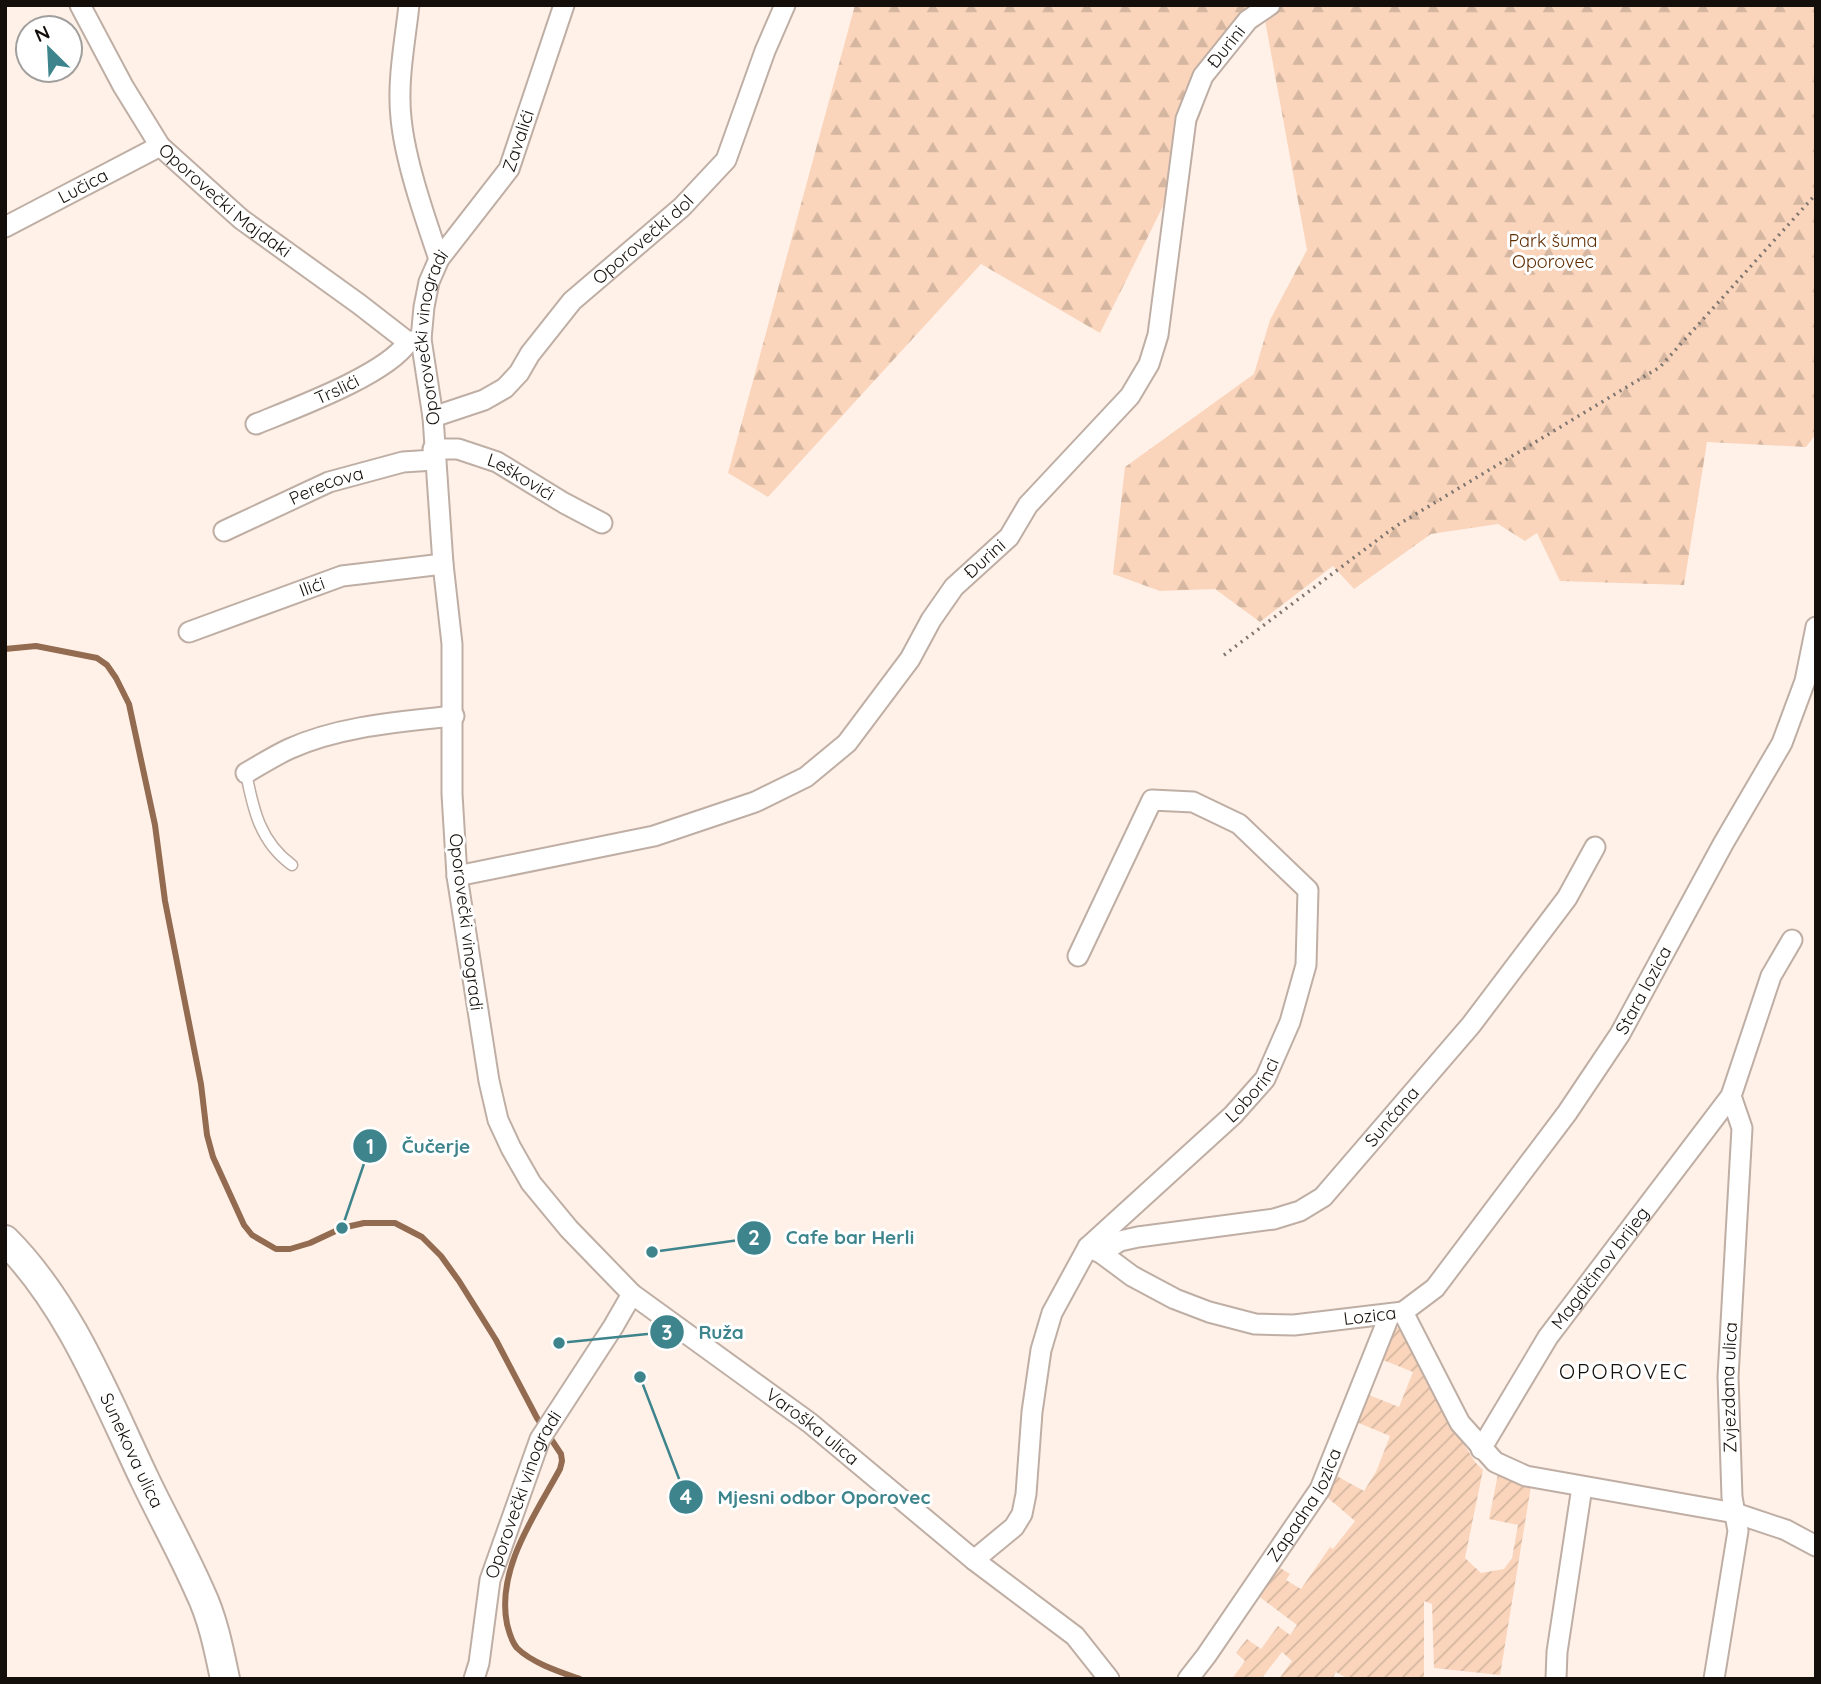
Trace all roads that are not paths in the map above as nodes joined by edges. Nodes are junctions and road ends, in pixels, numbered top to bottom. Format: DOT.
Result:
graph roads {
  1 [pos="80,5"];
  2 [pos="409,5"];
  3 [pos="564,5"];
  4 [pos="785,5"];
  5 [pos="1270,5"];
  6 [pos="160,146"];
  7 [pos="5,227"];
  8 [pos="439,259"];
  9 [pos="415,340"];
  10 [pos="433,417"];
  11 [pos="256,424"];
  12 [pos="434,454"];
  13 [pos="602,523"];
  14 [pos="225,531"];
  15 [pos="443,564"];
  16 [pos="1816,627"];
  17 [pos="189,632"];
  18 [pos="454,716"];
  19 [pos="246,773"];
  20 [pos="1595,847"];
  21 [pos="292,865"];
  22 [pos="457,877"];
  23 [pos="1792,940"];
  24 [pos="1078,956"];
  25 [pos="1731,1096"];
  26 [pos="5,1240"];
  27 [pos="1095,1250"];
  28 [pos="632,1294"];
  29 [pos="1397,1313"];
  30 [pos="1481,1449"];
  31 [pos="1582,1487"];
  32 [pos="1735,1513"];
  33 [pos="1816,1546"];
  34 [pos="974,1560"];
  35 [pos="475,1678"];
  36 [pos="225,1679"];
  37 [pos="1109,1679"];
  38 [pos="1188,1679"];
  39 [pos="1556,1679"];
  40 [pos="1714,1679"];
  1 -- 6 [label="street, Oporovečki Majdaki"];
  2 -- 8 [label="street, Oporovečki vinogradi"];
  3 -- 8 [label="street, Zavalići"];
  4 -- 10 [label="street, Oporovečki dol"];
  5 -- 22 [label="street, Đurini"];
  6 -- 7 [label="street, Lučica"];
  6 -- 9 [label="street, Oporovečki Majdaki"];
  8 -- 9 [label="street, Oporovečki vinogradi"];
  9 -- 10 [label="street, Oporovečki vinogradi"];
  9 -- 11 [label="street, Trslići"];
  10 -- 12 [label="street, Oporovečki vinogradi"];
  12 -- 13 [label="street, Leškovići"];
  12 -- 14 [label="street, Perecova"];
  12 -- 15 [label="street, Oporovečki vinogradi"];
  15 -- 17 [label="street, Ilići"];
  15 -- 18 [label="street, Oporovečki vinogradi"];
  16 -- 29 [label="street, Stara lozica"];
  18 -- 19 [label="street"];
  18 -- 22 [label="street, Oporovečki vinogradi"];
  19 -- 21 [label="lane"];
  20 -- 27 [label="street, Sunčana"];
  22 -- 28 [label="street, Oporovečki vinogradi"];
  23 -- 25 [label="street, Magdičinov brijeg"];
  24 -- 27 [label="street, Loborinci"];
  25 -- 30 [label="street, Magdičinov brijeg"];
  25 -- 32 [label="street, Zvjezdana ulica"];
  26 -- 36 [label="street, Sunekova ulica"];
  27 -- 29 [label="street, Lozica"];
  27 -- 34 [label="street, Loborinci"];
  28 -- 34 [label="street, Varoška ulica"];
  28 -- 35 [label="street, Oporovečki vinogradi"];
  29 -- 30 [label="street, Lozica"];
  29 -- 38 [label="street, Zapadna lozica"];
  30 -- 31 [label="street, Lozica"];
  31 -- 32 [label="street, Lozica"];
  31 -- 39 [label="street"];
  32 -- 33 [label="street, Lozica"];
  32 -- 40 [label="street, Zvjezdana ulica"];
  34 -- 37 [label="street, Varoška ulica"];
}
